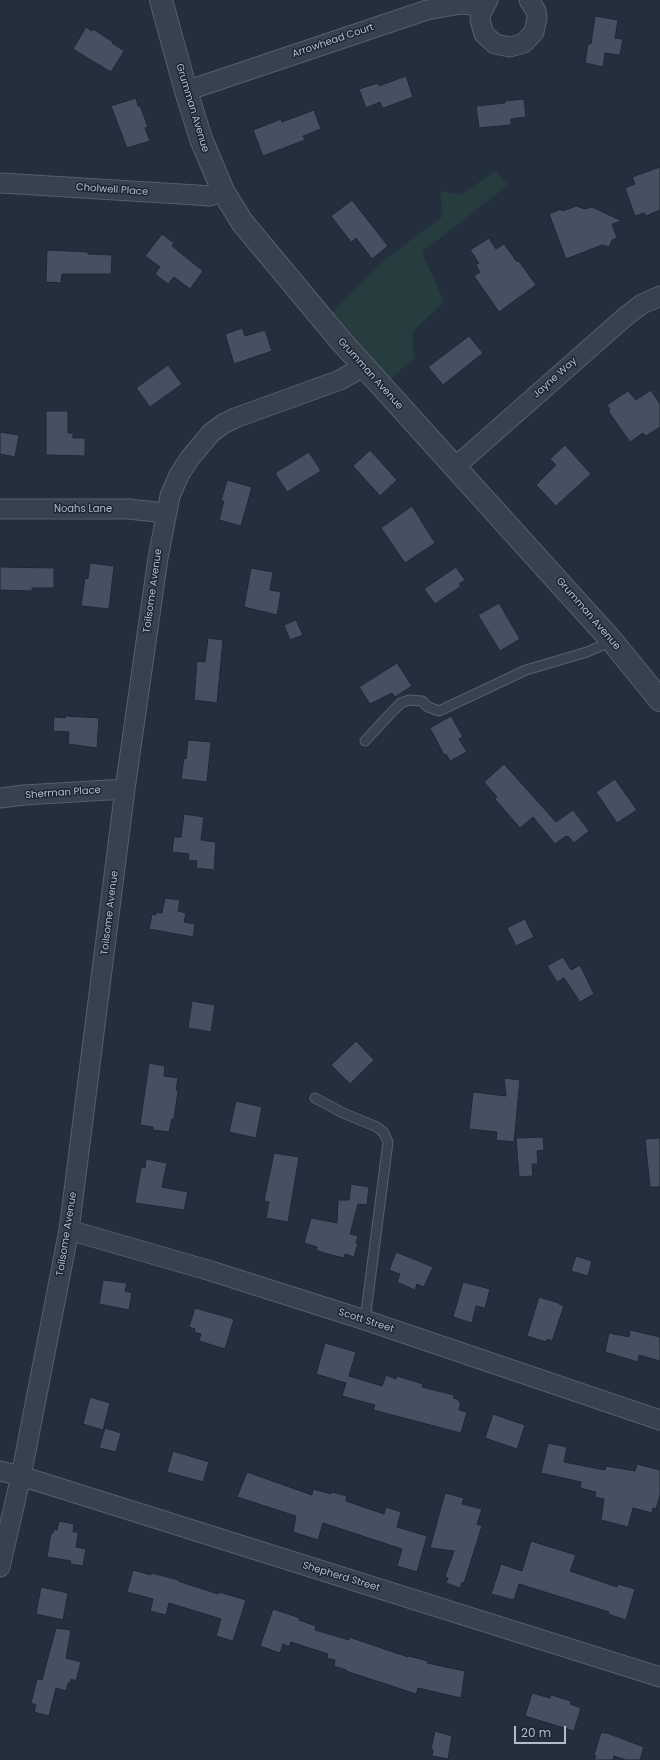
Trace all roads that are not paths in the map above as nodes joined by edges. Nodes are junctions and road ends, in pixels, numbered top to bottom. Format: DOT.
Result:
graph roads {
  1 [pos="161,0"];
  2 [pos="529,0"];
  3 [pos="486,3"];
  4 [pos="186,91"];
  5 [pos="0,183"];
  6 [pos="223,191"];
  7 [pos="660,296"];
  8 [pos="363,367"];
  9 [pos="456,467"];
  10 [pos="0,509"];
  11 [pos="166,513"];
  12 [pos="612,641"];
  13 [pos="660,700"];
  14 [pos="365,741"];
  15 [pos="125,789"];
  16 [pos="0,798"];
  17 [pos="315,1098"];
  18 [pos="69,1230"];
  19 [pos="364,1320"];
  20 [pos="660,1420"];
  21 [pos="0,1471"];
  22 [pos="21,1476"];
  23 [pos="0,1567"];
  24 [pos="660,1677"];
  1 -- 4 [label="street, Grumman Avenue"];
  2 -- 3 [label="street, Arrowhead Court"];
  3 -- 4 [label="street, Arrowhead Court"];
  4 -- 6 [label="street, Grumman Avenue"];
  5 -- 6 [label="street, Cholwell Place"];
  6 -- 8 [label="street, Grumman Avenue"];
  7 -- 9 [label="street, Jayne Way"];
  8 -- 9 [label="street, Grumman Avenue"];
  8 -- 11 [label="street, Toilsome Avenue"];
  9 -- 12 [label="street, Grumman Avenue"];
  10 -- 11 [label="street, Noahs Lane"];
  11 -- 15 [label="street, Toilsome Avenue"];
  12 -- 13 [label="street, Grumman Avenue"];
  12 -- 14 [label="lane"];
  15 -- 16 [label="street, Sherman Place"];
  15 -- 18 [label="street, Toilsome Avenue"];
  17 -- 19 [label="lane"];
  18 -- 19 [label="street, Scott Street"];
  18 -- 22 [label="street, Toilsome Avenue"];
  19 -- 20 [label="street, Scott Street"];
  21 -- 22 [label="street"];
  22 -- 23 [label="street, Toilsome Avenue"];
  22 -- 24 [label="street, Shepherd Street"];
}
